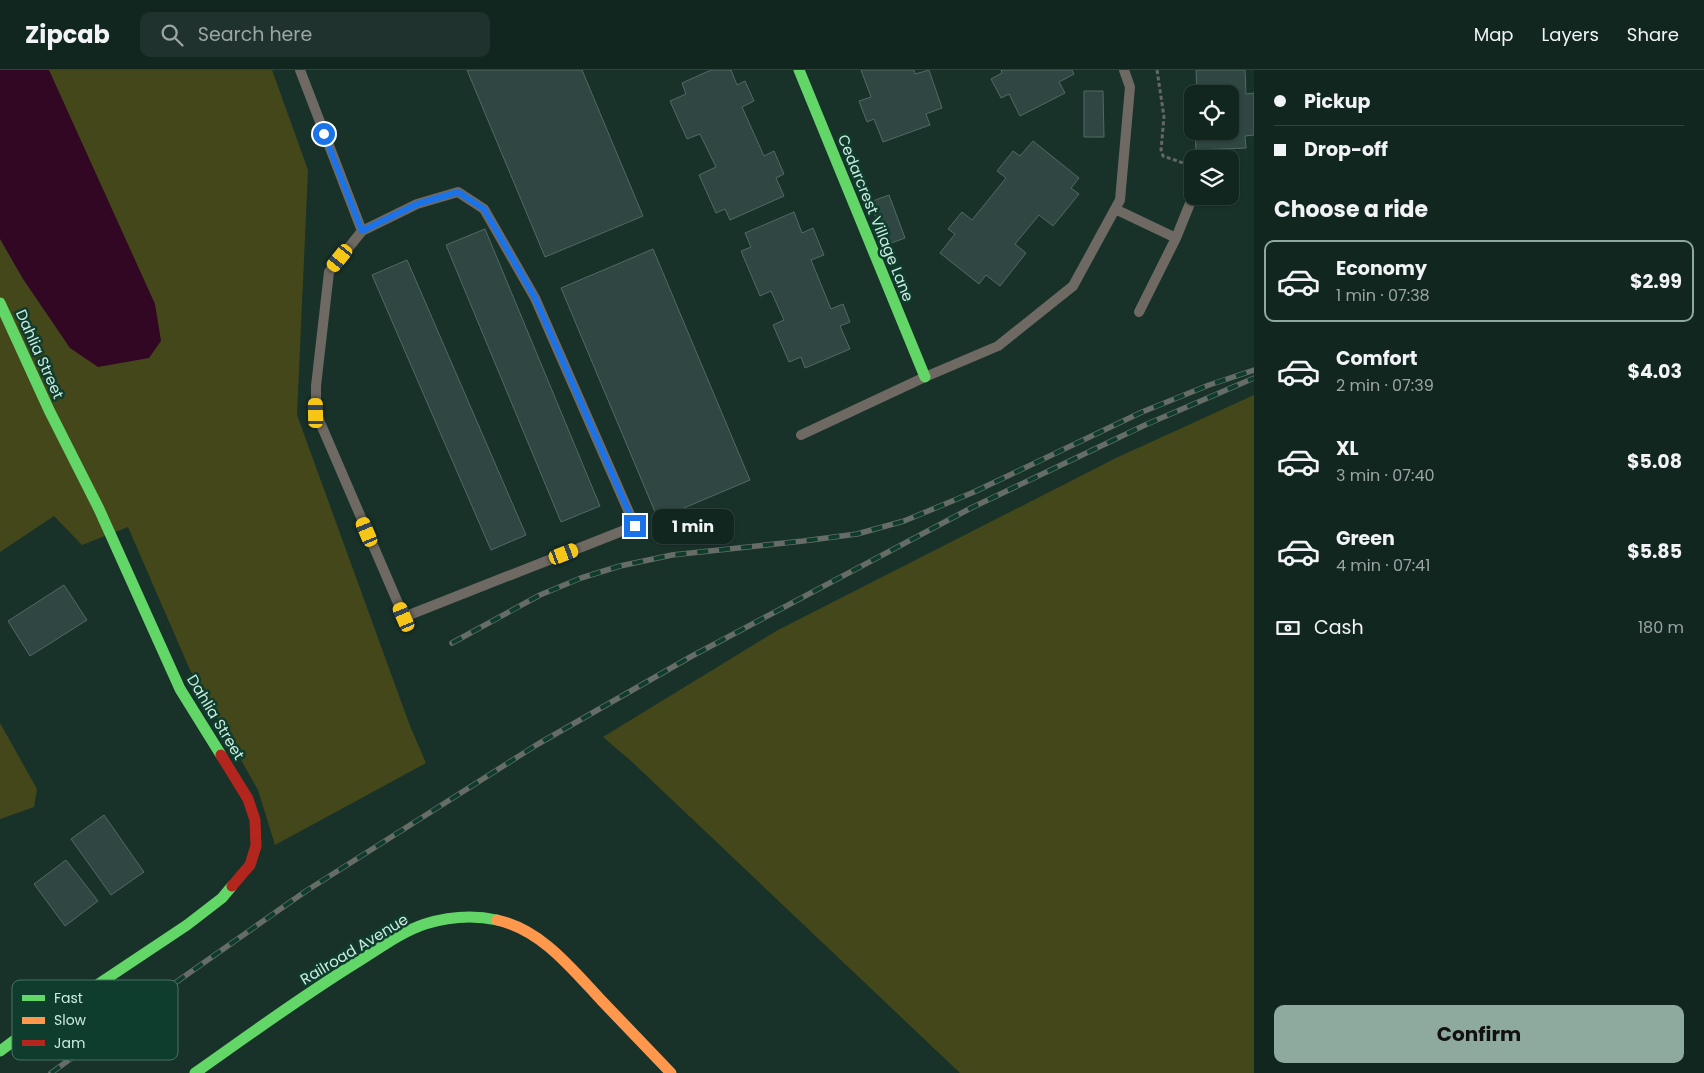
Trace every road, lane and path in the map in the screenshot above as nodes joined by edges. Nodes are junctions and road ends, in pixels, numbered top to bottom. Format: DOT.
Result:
graph roads {
  1 [pos="300,70"];
  2 [pos="799,70"];
  3 [pos="1124,70"];
  4 [pos="1157,70"];
  5 [pos="1184,163"];
  6 [pos="1189,205"];
  7 [pos="1115,209"];
  8 [pos="362,231"];
  9 [pos="1176,238"];
  10 [pos="0,303"];
  11 [pos="1139,312"];
  12 [pos="925,378"];
  13 [pos="801,435"];
  14 [pos="104,980"];
  15 [pos="12,1042"];
  16 [pos="0,1051"];
  17 [pos="195,1073"];
  18 [pos="671,1073"];
  1 -- 8 [label="lane"];
  2 -- 12 [label="street, Cedarcrest Village Lane"];
  3 -- 7 [label="lane"];
  4 -- 5 [label="path"];
  6 -- 9 [label="lane"];
  7 -- 9 [label="lane"];
  7 -- 12 [label="lane"];
  8 -- 8 [label="lane"];
  9 -- 11 [label="lane"];
  10 -- 14 [label="street, Dahlia Street"];
  12 -- 13 [label="lane"];
  15 -- 16 [label="street, Dahlia Street"];
  17 -- 18 [label="street, Railroad Avenue"];
}
